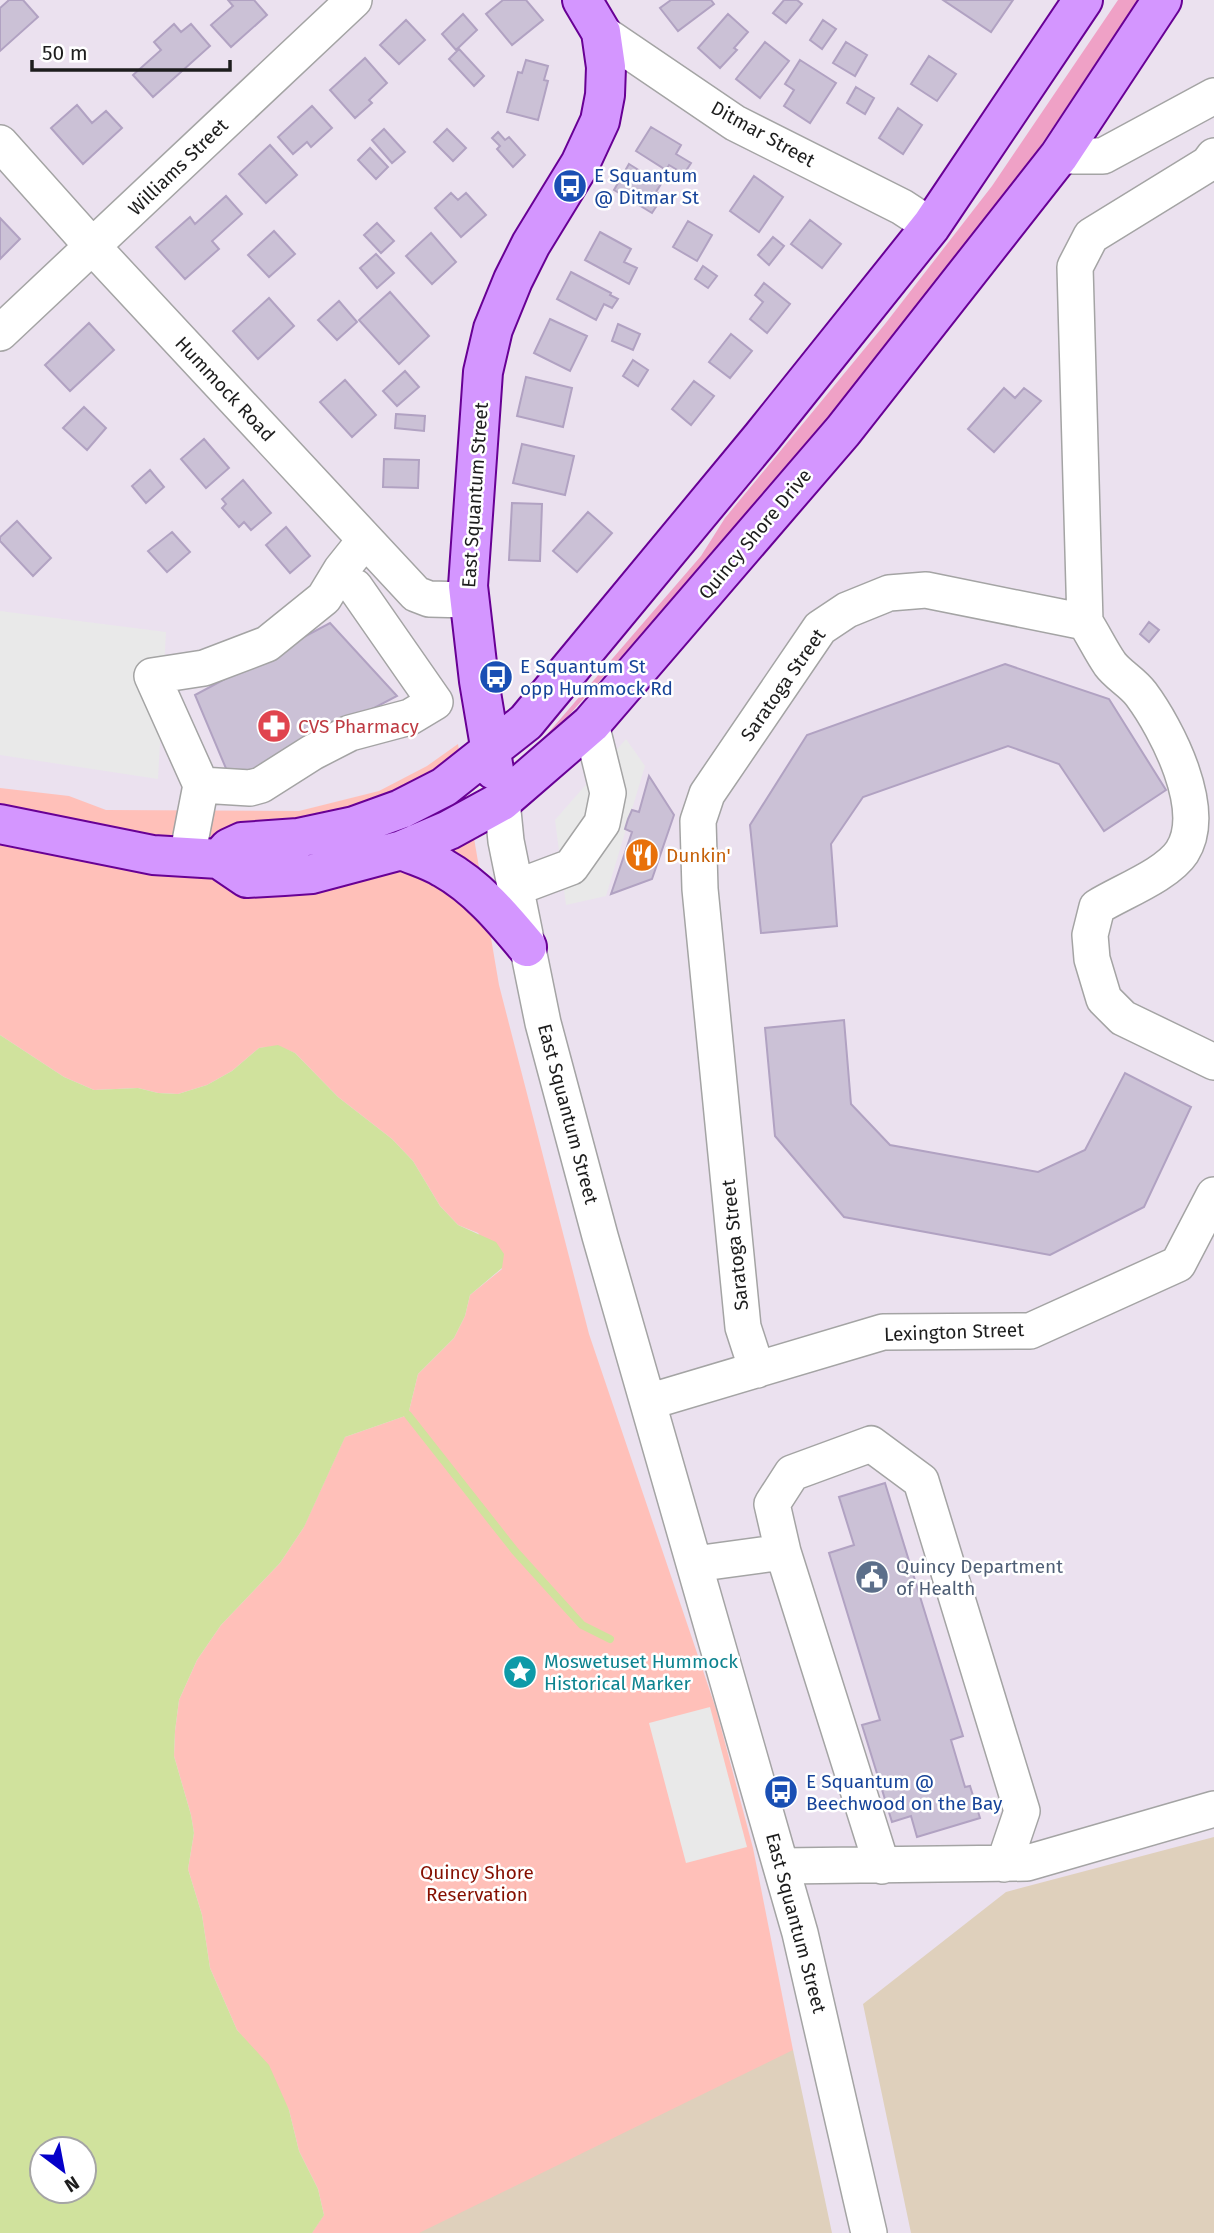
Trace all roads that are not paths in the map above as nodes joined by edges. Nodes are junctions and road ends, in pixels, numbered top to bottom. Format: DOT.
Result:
graph roads {
  1 [pos="354,0"];
  2 [pos="582,0"];
  3 [pos="1083,0"];
  4 [pos="1161,0"];
  5 [pos="601,32"];
  6 [pos="1214,96"];
  7 [pos="0,143"];
  8 [pos="1059,156"];
  9 [pos="1214,156"];
  10 [pos="931,226"];
  11 [pos="93,247"];
  12 [pos="0,333"];
  13 [pos="365,540"];
  14 [pos="395,573"];
  15 [pos="339,592"];
  16 [pos="469,600"];
  17 [pos="1085,622"];
  18 [pos="591,724"];
  19 [pos="490,752"];
  20 [pos="201,785"];
  21 [pos="502,801"];
  22 [pos="0,824"];
  23 [pos="402,850"];
  24 [pos="203,858"];
  25 [pos="515,888"];
  26 [pos="527,947"];
  27 [pos="1214,1062"];
  28 [pos="1214,1195"];
  29 [pos="757,1370"];
  30 [pos="648,1402"];
  31 [pos="783,1552"];
  32 [pos="695,1564"];
  33 [pos="1214,1809"];
  34 [pos="1004,1864"];
  35 [pos="782,1866"];
  36 [pos="882,1866"];
  37 [pos="869,2233"];
  1 -- 11 [label="street, Williams Street"];
  2 -- 5 [label="main road, East Squantum Street"];
  3 -- 10 [label="main road"];
  4 -- 8 [label="main road, Quincy Shore Drive"];
  5 -- 10 [label="street, Ditmar Street"];
  5 -- 16 [label="main road, East Squantum Street"];
  6 -- 8 [label="street"];
  7 -- 11 [label="street, Hummock Road"];
  8 -- 18 [label="main road, Quincy Shore Drive"];
  9 -- 17 [label="street"];
  10 -- 19 [label="main road"];
  11 -- 12 [label="street, Williams Street"];
  11 -- 13 [label="street, Hummock Road"];
  13 -- 14 [label="street, Hummock Road"];
  13 -- 15 [label="street"];
  14 -- 15 [label="street"];
  14 -- 16 [label="street, Hummock Road"];
  15 -- 20 [label="street"];
  15 -- 20 [label="street"];
  16 -- 19 [label="main road, East Squantum Street"];
  17 -- 27 [label="street"];
  17 -- 29 [label="street, Saratoga Street"];
  18 -- 21 [label="main road, Quincy Shore Drive"];
  18 -- 25 [label="street"];
  19 -- 21 [label="main road, East Squantum Street"];
  19 -- 24 [label="main road"];
  20 -- 24 [label="street"];
  21 -- 23 [label="main road, Quincy Shore Drive"];
  21 -- 25 [label="street, East Squantum Street"];
  22 -- 24 [label="main road, Quincy Shore Drive"];
  23 -- 24 [label="main road, Quincy Shore Drive"];
  23 -- 26 [label="main road"];
  25 -- 26 [label="street, East Squantum Street"];
  26 -- 30 [label="street, East Squantum Street"];
  28 -- 29 [label="street, Lexington Street"];
  29 -- 30 [label="street, Lexington Street"];
  30 -- 32 [label="street, East Squantum Street"];
  31 -- 32 [label="street"];
  31 -- 34 [label="street"];
  31 -- 36 [label="street"];
  32 -- 35 [label="street, East Squantum Street"];
  33 -- 34 [label="street"];
  34 -- 36 [label="street"];
  35 -- 36 [label="street"];
  35 -- 37 [label="street, East Squantum Street"];
}
